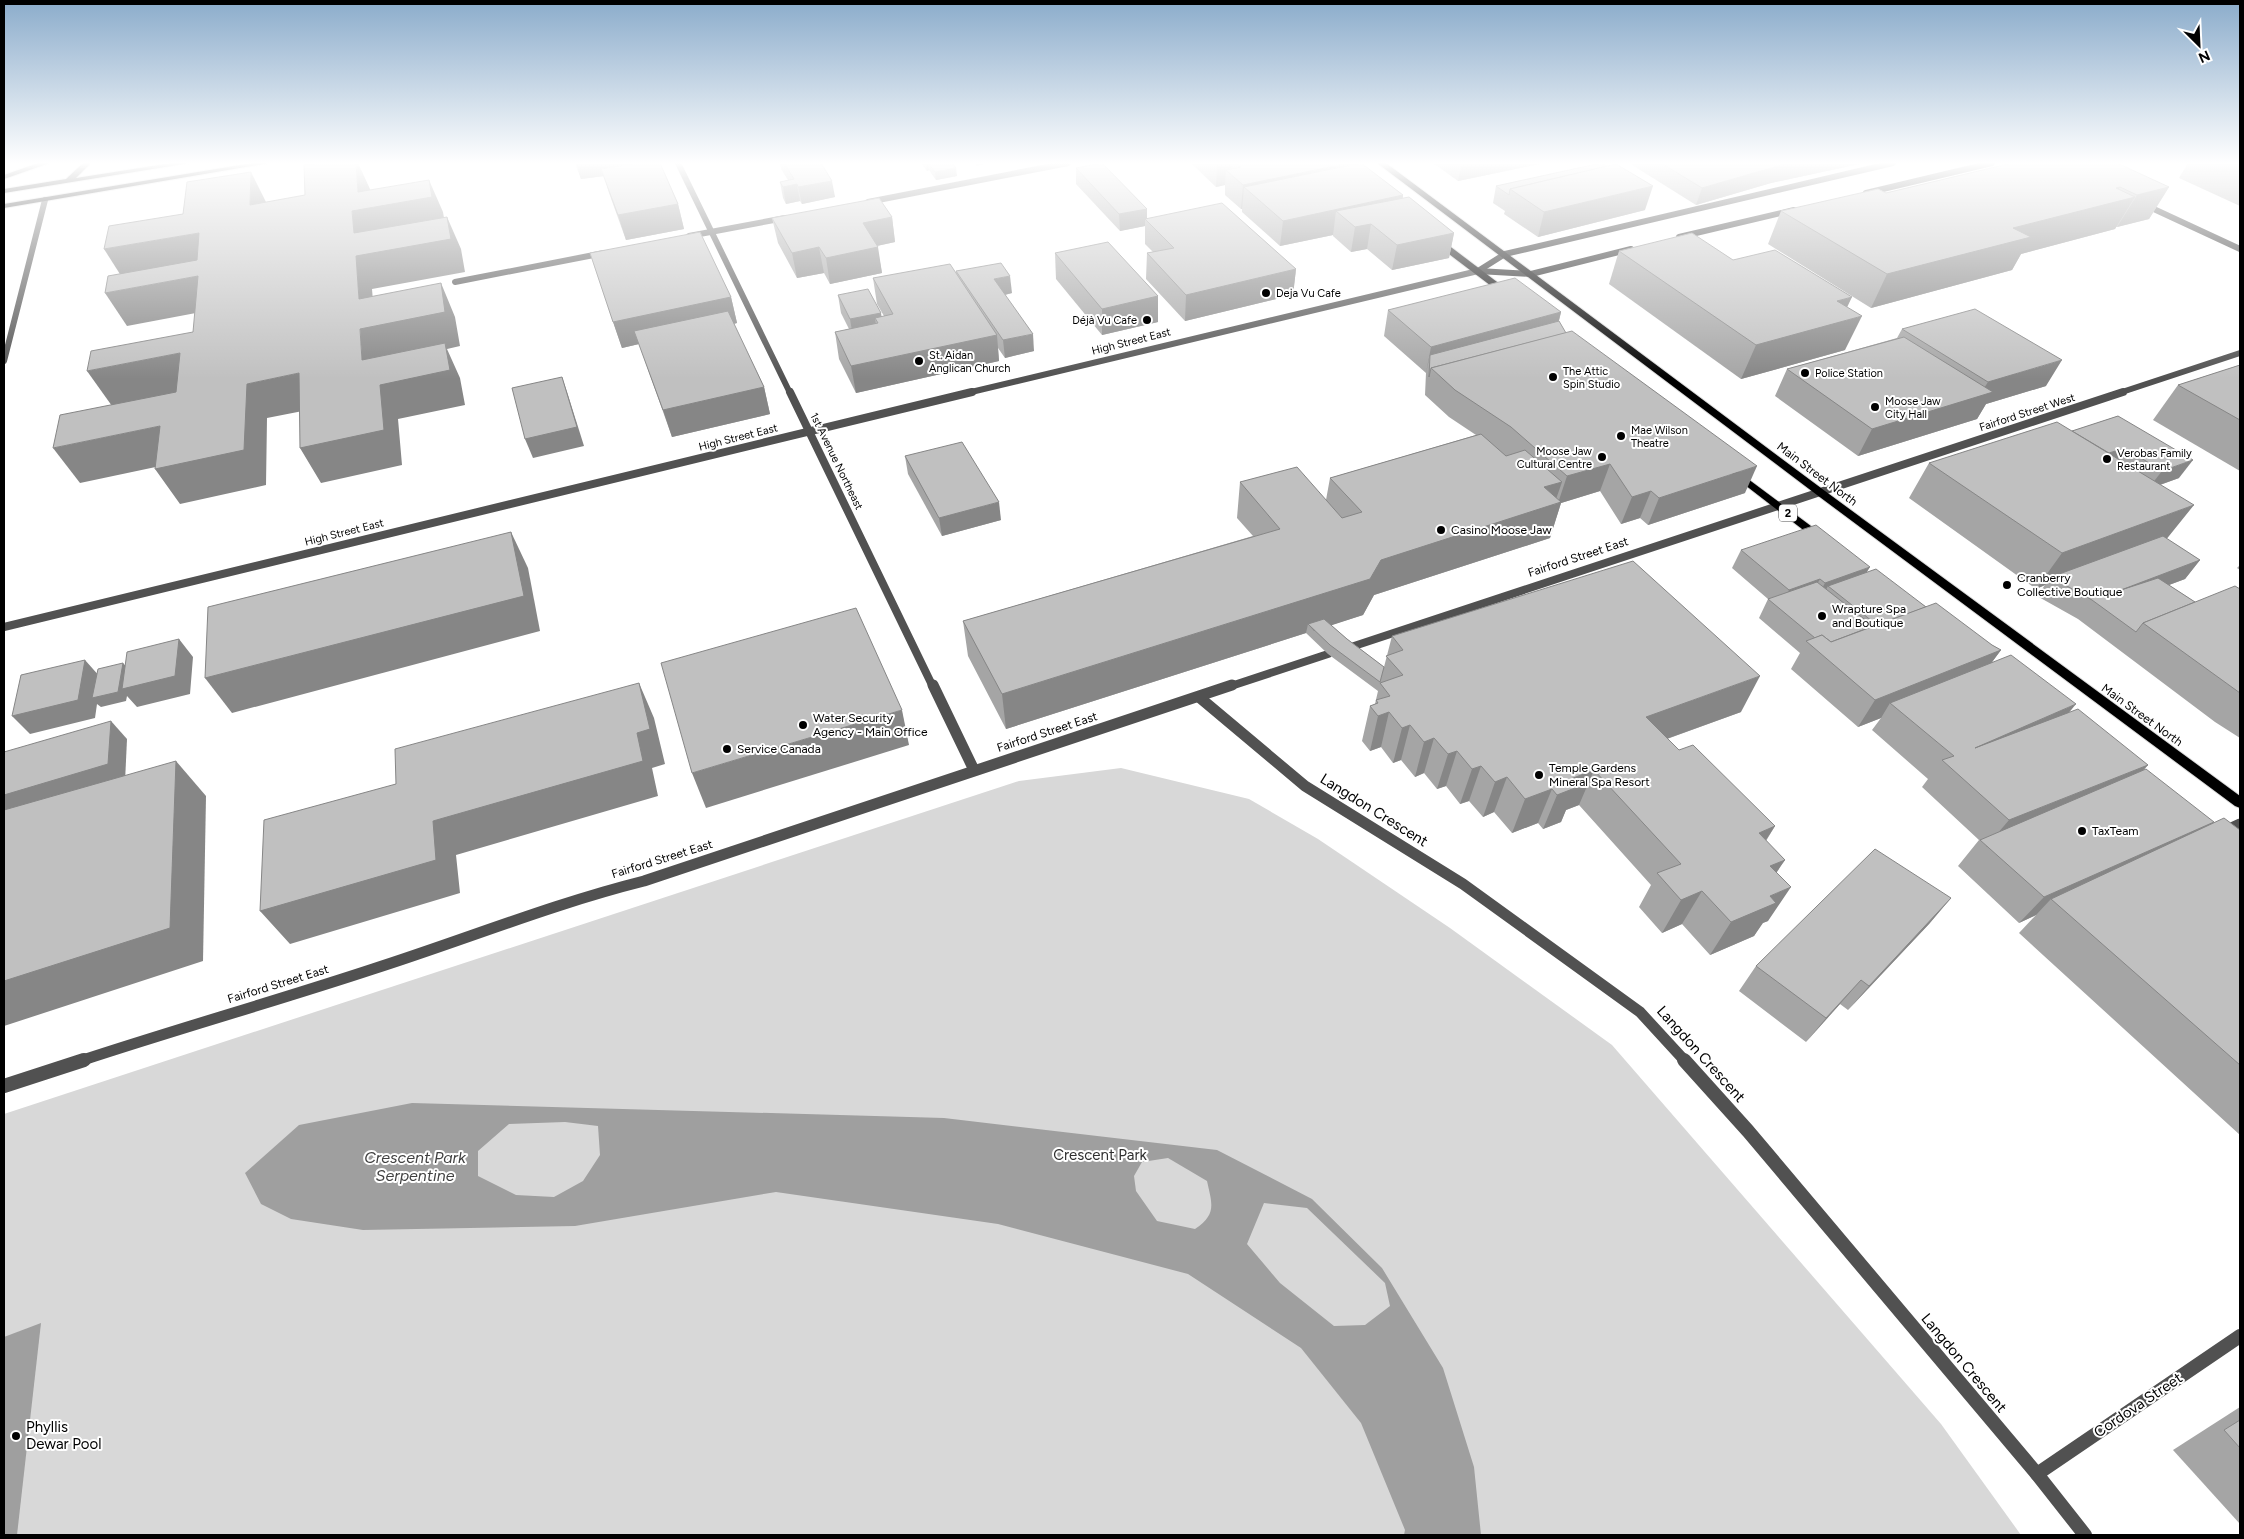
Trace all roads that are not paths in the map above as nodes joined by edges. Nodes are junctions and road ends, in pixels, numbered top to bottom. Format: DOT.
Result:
graph roads {
  1 [pos="36,235"];
  2 [pos="699,235"];
  3 [pos="713,235"];
  4 [pos="1431,235"];
  5 [pos="1479,235"];
  6 [pos="1587,235"];
  7 [pos="1687,235"];
  8 [pos="2209,235"];
  9 [pos="684,238"];
  10 [pos="1673,238"];
  11 [pos="1636,248"];
  12 [pos="2240,249"];
  13 [pos="616,250"];
  14 [pos="1505,254"];
  15 [pos="1478,271"];
  16 [pos="1531,274"];
  17 [pos="455,282"];
  18 [pos="1516,302"];
  19 [pos="2240,353"];
  20 [pos="4,361"];
  21 [pos="809,431"];
  22 [pos="1726,464"];
  23 [pos="1821,494"];
  24 [pos="1780,507"];
  25 [pos="1827,543"];
  26 [pos="4,627"];
  27 [pos="1345,649"];
  28 [pos="1328,654"];
  29 [pos="1199,697"];
  30 [pos="974,770"];
  31 [pos="2240,803"];
  32 [pos="2240,824"];
  33 [pos="2218,835"];
  34 [pos="4,1086"];
  35 [pos="2240,1336"];
  36 [pos="2037,1474"];
  37 [pos="2085,1535"];
  1 -- 20 [label="street"];
  2 -- 9 [label="street"];
  3 -- 21 [label="street, 1st Avenue Northeast"];
  4 -- 15 [label="main road"];
  5 -- 14 [label="main road, Main Street North"];
  6 -- 14 [label="main road"];
  7 -- 10 [label="main road"];
  8 -- 12 [label="main road"];
  11 -- 16 [label="main road"];
  13 -- 17 [label="street"];
  14 -- 15 [label="main road"];
  14 -- 16 [label="main road, Main Street North"];
  15 -- 16 [label="main road"];
  15 -- 18 [label="main road"];
  15 -- 21 [label="street, High Street East"];
  16 -- 23 [label="main road, Main Street North"];
  19 -- 23 [label="street, Fairford Street West"];
  21 -- 26 [label="street, High Street East"];
  21 -- 30 [label="street, 1st Avenue Northeast"];
  22 -- 24 [label="main road, 2"];
  23 -- 24 [label="street, Fairford Street East"];
  23 -- 31 [label="main road, Main Street North"];
  24 -- 25 [label="main road, 2"];
  24 -- 27 [label="street, Fairford Street East"];
  28 -- 29 [label="street, Fairford Street East"];
  29 -- 30 [label="street, Fairford Street East"];
  29 -- 36 [label="street, Langdon Crescent"];
  30 -- 34 [label="street, Fairford Street East"];
  32 -- 33 [label="street"];
  35 -- 36 [label="street, Cordova Street"];
  36 -- 37 [label="street, Langdon Crescent"];
}
